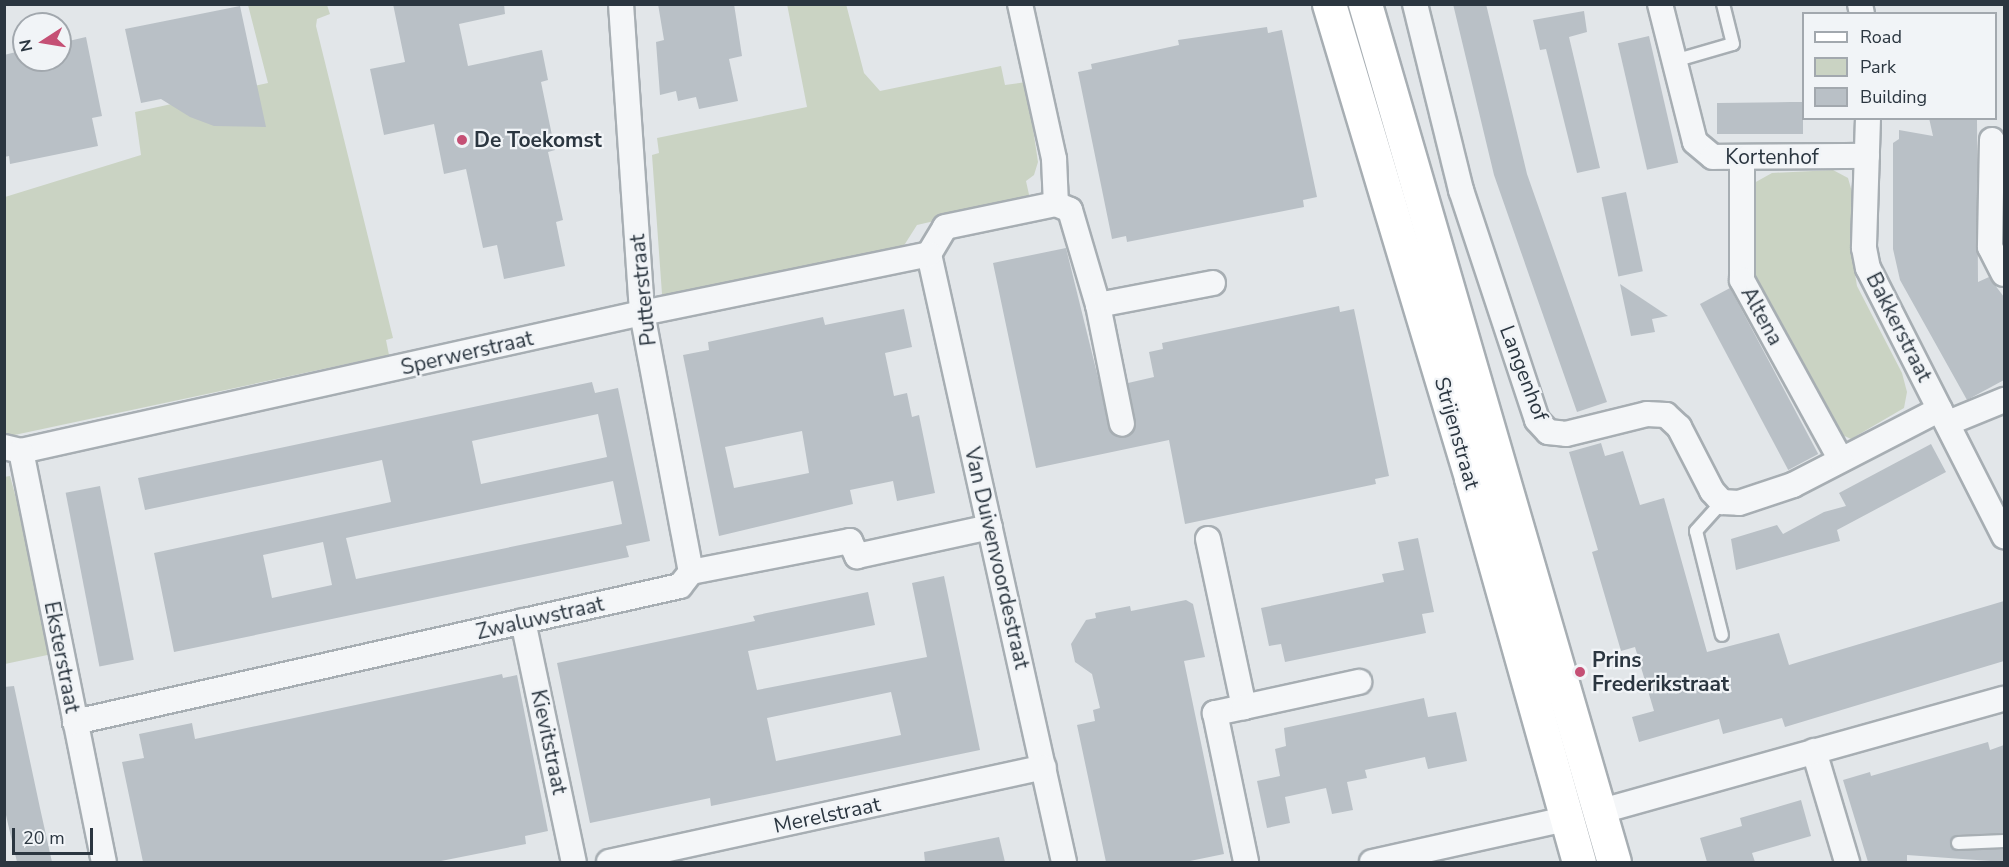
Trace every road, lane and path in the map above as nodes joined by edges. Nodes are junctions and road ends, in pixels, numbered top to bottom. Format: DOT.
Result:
graph roads {
  1 [pos="621,4"];
  2 [pos="1020,4"];
  3 [pos="1329,4"];
  4 [pos="1365,4"];
  5 [pos="1415,4"];
  6 [pos="1660,4"];
  7 [pos="1723,4"];
  8 [pos="1674,61"];
  9 [pos="1868,120"];
  10 [pos="1992,140"];
  11 [pos="1867,156"];
  12 [pos="1742,157"];
  13 [pos="1056,204"];
  14 [pos="929,254"];
  15 [pos="2004,274"];
  16 [pos="1214,283"];
  17 [pos="1098,305"];
  18 [pos="642,313"];
  19 [pos="2004,400"];
  20 [pos="1944,416"];
  21 [pos="1122,424"];
  22 [pos="13,449"];
  23 [pos="1841,460"];
  24 [pos="1995,493"];
  25 [pos="1722,502"];
  26 [pos="990,527"];
  27 [pos="2004,536"];
  28 [pos="1208,539"];
  29 [pos="691,572"];
  30 [pos="523,621"];
  31 [pos="1722,635"];
  32 [pos="1359,682"];
  33 [pos="2004,699"];
  34 [pos="1244,707"];
  35 [pos="75,722"];
  36 [pos="1814,751"];
  37 [pos="1044,767"];
  38 [pos="1598,812"];
  39 [pos="1566,819"];
  40 [pos="2004,841"];
  41 [pos="1958,843"];
  42 [pos="104,862"];
  43 [pos="574,862"];
  44 [pos="609,862"];
  45 [pos="1064,862"];
  46 [pos="1246,862"];
  47 [pos="1372,862"];
  48 [pos="1579,862"];
  49 [pos="1614,862"];
  50 [pos="1847,862"];
  1 -- 18 [label="street, Putterstraat"];
  2 -- 13 [label="street"];
  3 -- 39 [label="street, Strijenstraat"];
  4 -- 38 [label="street, Strijenstraat"];
  5 -- 25 [label="street, Langenhof"];
  6 -- 8 [label="street, Kortenhof"];
  7 -- 8 [label="lane"];
  8 -- 12 [label="street, Kortenhof"];
  9 -- 11 [label="street, Bakkerstraat"];
  10 -- 15 [label="street"];
  11 -- 12 [label="street, Kortenhof"];
  11 -- 20 [label="street, Bakkerstraat"];
  12 -- 23 [label="street, Altena"];
  13 -- 14 [label="street"];
  13 -- 17 [label="street"];
  14 -- 18 [label="street, Sperwerstraat"];
  14 -- 26 [label="street, Van Duivenvoordestraat"];
  16 -- 17 [label="street"];
  17 -- 21 [label="street"];
  18 -- 22 [label="street, Sperwerstraat"];
  18 -- 29 [label="street, Putterstraat"];
  19 -- 20 [label="street"];
  20 -- 23 [label="street"];
  20 -- 24 [label="street, Bakkerstraat"];
  22 -- 35 [label="street, Eksterstraat"];
  23 -- 25 [label="street"];
  24 -- 27 [label="street, Bakkerstraat"];
  25 -- 31 [label="lane"];
  26 -- 29 [label="street, Zwaluwstraat"];
  26 -- 37 [label="street, Van Duivenvoordestraat"];
  28 -- 34 [label="street"];
  29 -- 30 [label="street, Zwaluwstraat"];
  30 -- 35 [label="street, Zwaluwstraat"];
  30 -- 43 [label="street, Kievitstraat"];
  32 -- 34 [label="street"];
  33 -- 36 [label="street"];
  34 -- 46 [label="street"];
  35 -- 42 [label="street, Eksterstraat"];
  36 -- 38 [label="street"];
  36 -- 50 [label="street"];
  37 -- 44 [label="street, Merelstraat"];
  37 -- 45 [label="street, Van Duivenvoordestraat"];
  38 -- 39 [label="street"];
  38 -- 49 [label="street, Strijenstraat"];
  39 -- 47 [label="street"];
  39 -- 48 [label="street, Strijenstraat"];
  40 -- 41 [label="lane"];
}
